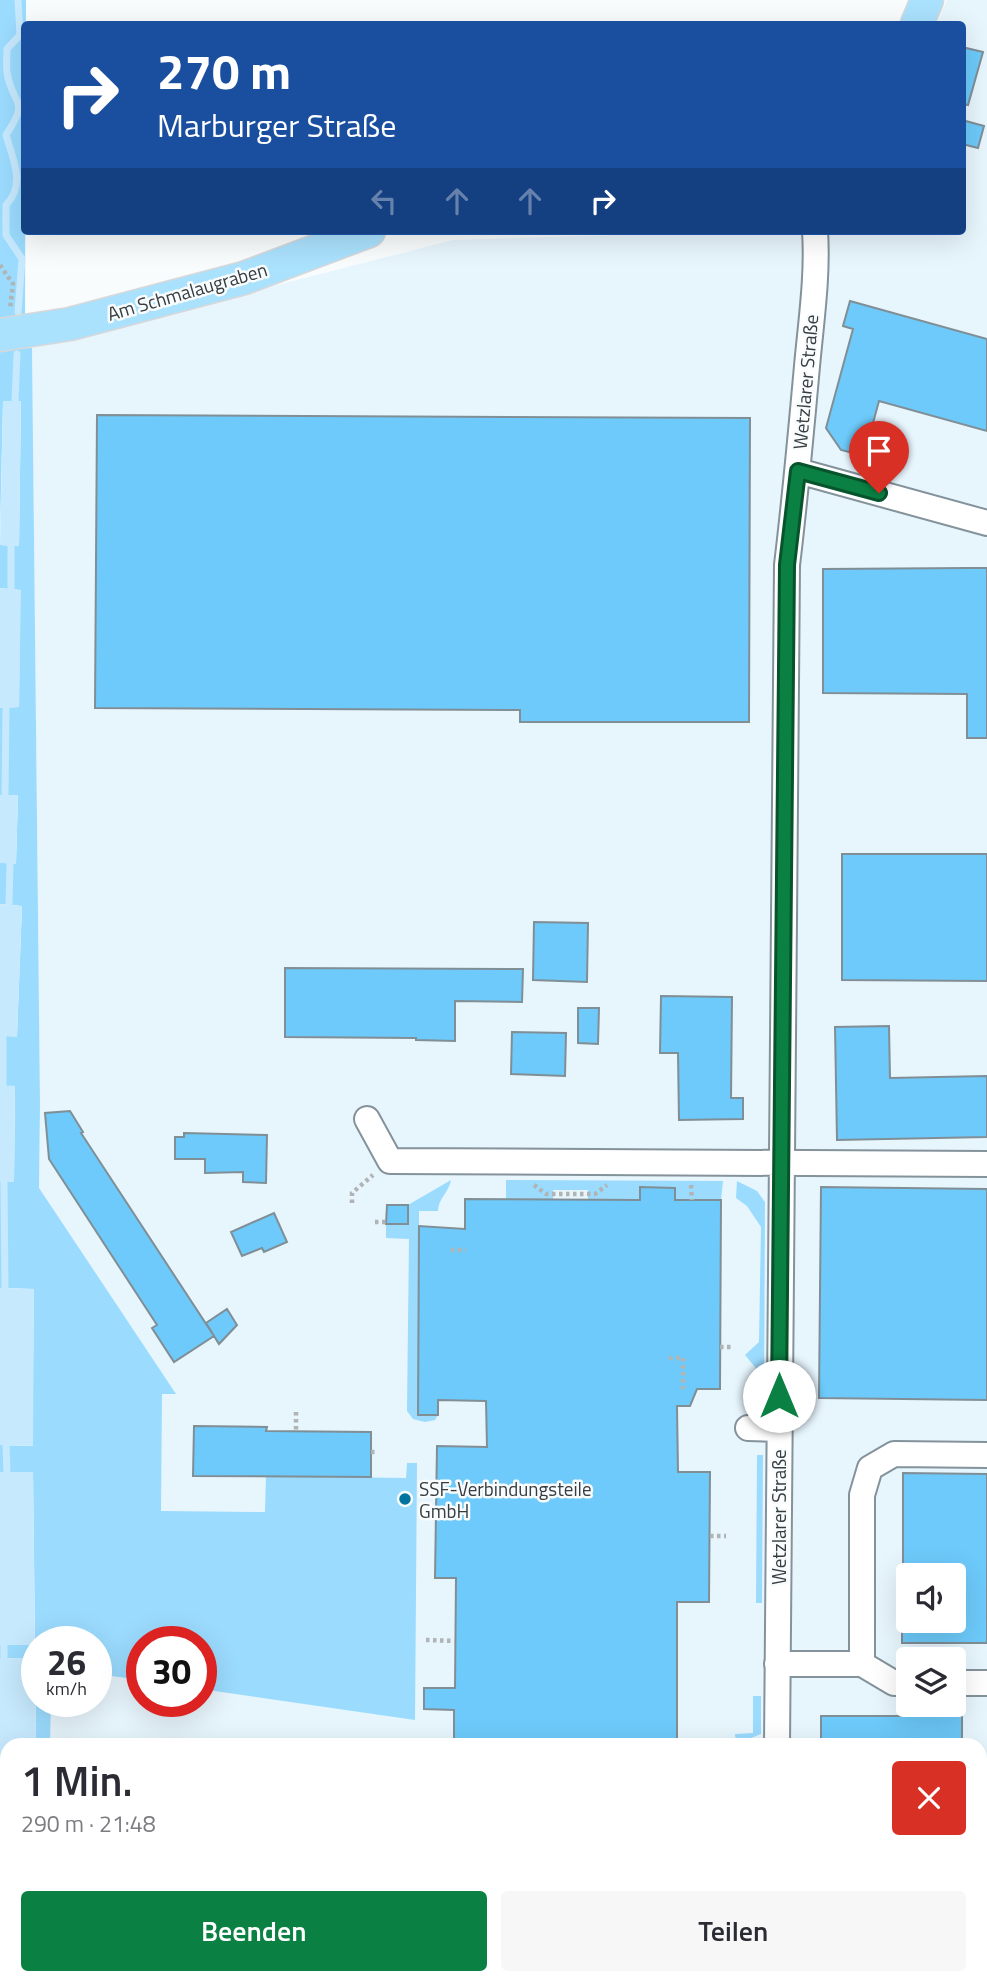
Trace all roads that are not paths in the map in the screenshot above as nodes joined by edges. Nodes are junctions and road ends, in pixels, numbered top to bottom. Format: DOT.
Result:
graph roads {
  1 [pos="926,0"];
  2 [pos="917,21"];
  3 [pos="358,235"];
  4 [pos="815,235"];
  5 [pos="4,335"];
  6 [pos="798,471"];
  7 [pos="987,523"];
  8 [pos="367,1119"];
  9 [pos="780,1163"];
  10 [pos="987,1164"];
  11 [pos="740,1427"];
  12 [pos="779,1429"];
  13 [pos="987,1455"];
  14 [pos="777,1664"];
  15 [pos="862,1664"];
  16 [pos="896,1683"];
  17 [pos="966,1683"];
  18 [pos="987,1683"];
  19 [pos="777,1738"];
  1 -- 2 [label="main road"];
  3 -- 5 [label="main road, Am Schmalaugraben"];
  4 -- 6 [label="street, Wetzlarer Straße"];
  6 -- 7 [label="street"];
  6 -- 9 [label="street, Wetzlarer Straße"];
  8 -- 9 [label="street"];
  9 -- 10 [label="street"];
  9 -- 12 [label="street, Wetzlarer Straße"];
  11 -- 12 [label="street"];
  12 -- 14 [label="street, Wetzlarer Straße"];
  13 -- 15 [label="street"];
  14 -- 15 [label="street"];
  14 -- 19 [label="street, Wetzlarer Straße"];
  15 -- 16 [label="street"];
  17 -- 18 [label="street"];
}
